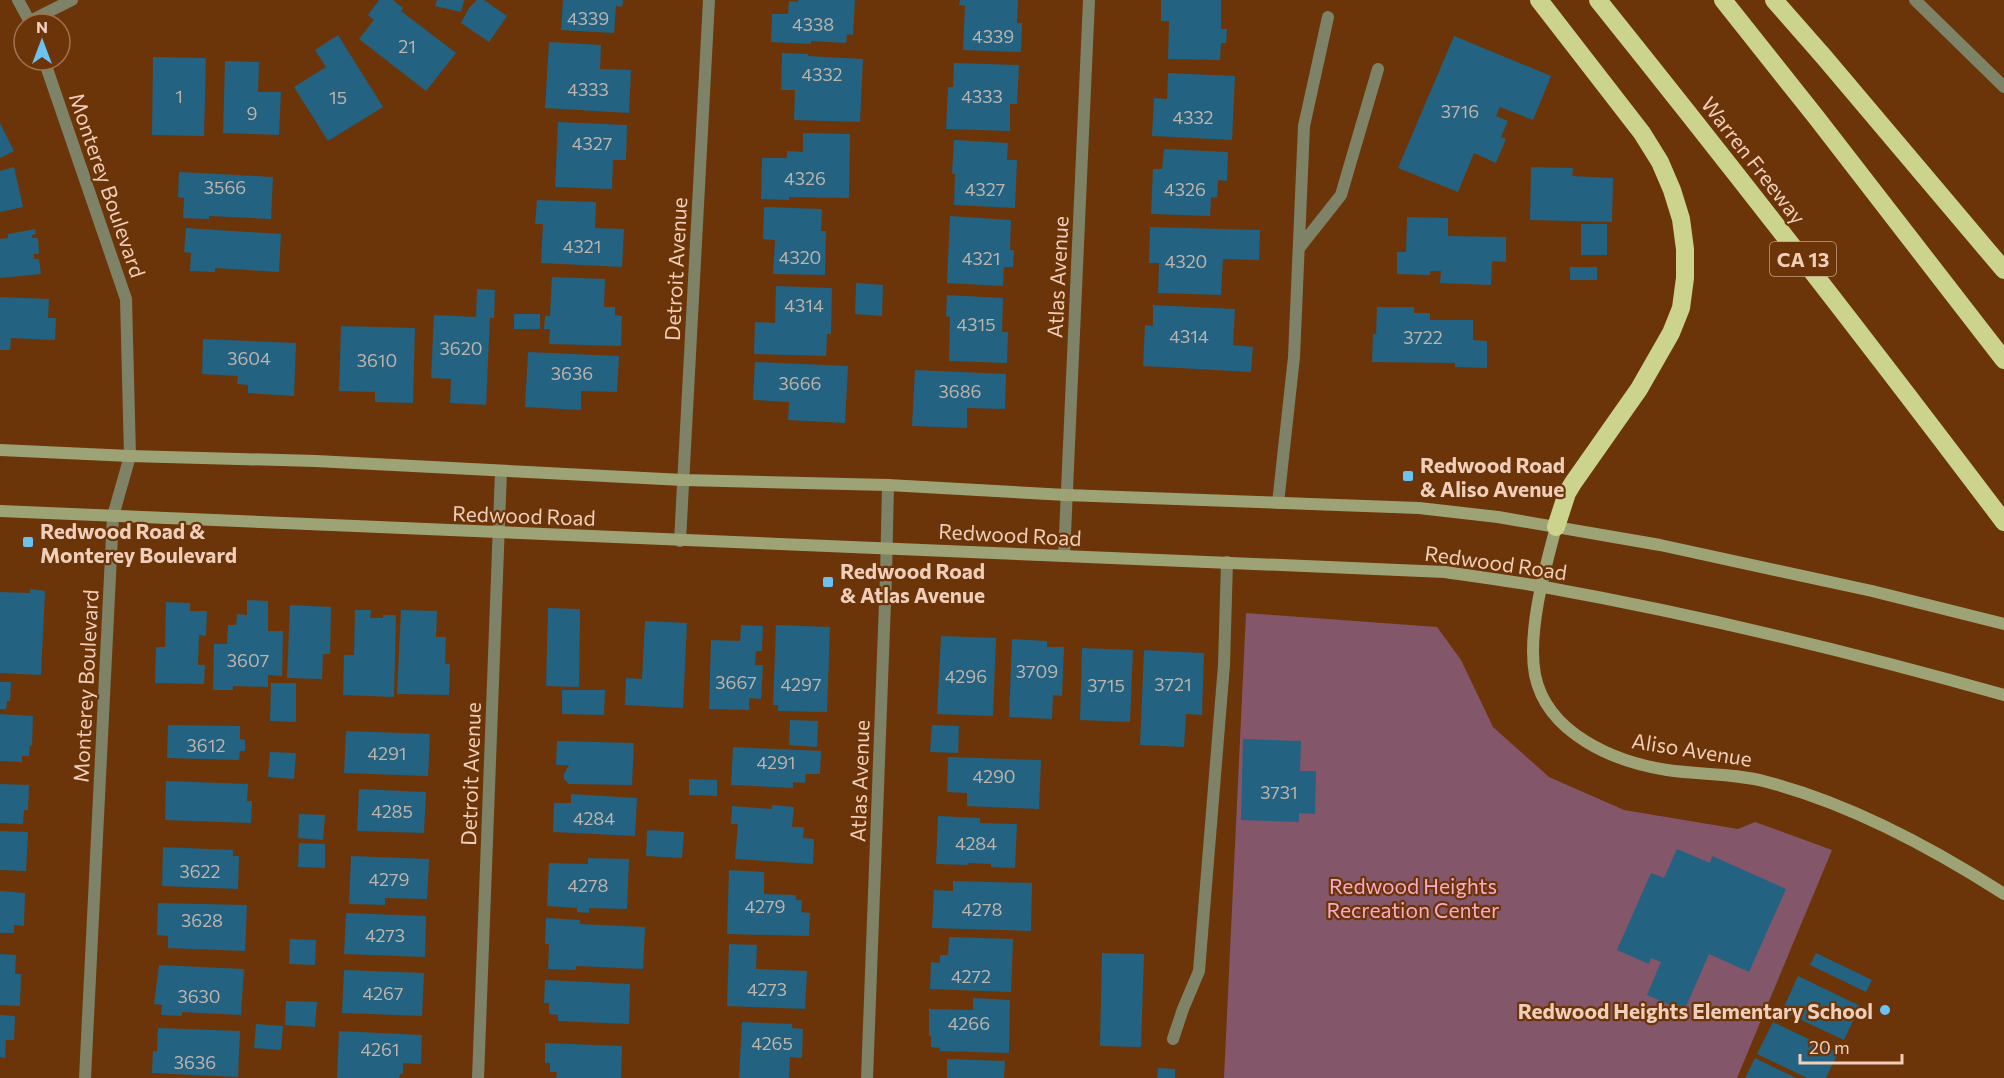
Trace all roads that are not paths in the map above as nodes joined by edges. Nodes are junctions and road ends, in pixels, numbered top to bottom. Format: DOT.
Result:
graph roads {
  1 [pos="72,0"];
  2 [pos="709,0"];
  3 [pos="1089,0"];
  4 [pos="1539,0"];
  5 [pos="1598,0"];
  6 [pos="1723,0"];
  7 [pos="1774,0"];
  8 [pos="1915,0"];
  9 [pos="50,12"];
  10 [pos="1328,17"];
  11 [pos="1378,69"];
  12 [pos="48,72"];
  13 [pos="2004,87"];
  14 [pos="1300,247"];
  15 [pos="2004,270"];
  16 [pos="2004,360"];
  17 [pos="0,450"];
  18 [pos="130,456"];
  19 [pos="501,471"];
  20 [pos="683,480"];
  21 [pos="888,485"];
  22 [pos="1066,495"];
  23 [pos="1278,503"];
  24 [pos="0,511"];
  25 [pos="113,516"];
  26 [pos="2004,522"];
  27 [pos="1556,527"];
  28 [pos="499,533"];
  29 [pos="680,541"];
  30 [pos="886,548"];
  31 [pos="1064,556"];
  32 [pos="1227,562"];
  33 [pos="1541,586"];
  34 [pos="2004,624"];
  35 [pos="2004,694"];
  36 [pos="2004,894"];
  37 [pos="1173,1039"];
  38 [pos="85,1078"];
  39 [pos="478,1078"];
  40 [pos="867,1078"];
  1 -- 9 [label="street"];
  2 -- 20 [label="street, Detroit Avenue"];
  3 -- 22 [label="street, Atlas Avenue"];
  4 -- 27 [label="highway"];
  5 -- 26 [label="highway, Warren Freeway / CA 13"];
  6 -- 16 [label="highway"];
  7 -- 15 [label="highway"];
  8 -- 13 [label="street"];
  10 -- 14 [label="street"];
  11 -- 14 [label="street"];
  12 -- 18 [label="street, Monterey Boulevard"];
  14 -- 23 [label="street"];
  17 -- 18 [label="main road, Redwood Road"];
  18 -- 19 [label="main road, Redwood Road"];
  18 -- 25 [label="street, Monterey Boulevard"];
  19 -- 20 [label="main road, Redwood Road"];
  19 -- 28 [label="street, Detroit Avenue"];
  20 -- 21 [label="main road, Redwood Road"];
  20 -- 29 [label="street, Detroit Avenue"];
  21 -- 22 [label="main road, Redwood Road"];
  21 -- 30 [label="street, Atlas Avenue"];
  22 -- 23 [label="main road, Redwood Road"];
  22 -- 31 [label="street, Atlas Avenue"];
  23 -- 27 [label="main road, Redwood Road"];
  24 -- 25 [label="main road, Redwood Road"];
  25 -- 28 [label="main road, Redwood Road"];
  25 -- 38 [label="street, Monterey Boulevard"];
  27 -- 33 [label="main road, Aliso Avenue"];
  27 -- 34 [label="main road, Redwood Road"];
  28 -- 29 [label="main road, Redwood Road"];
  28 -- 39 [label="street, Detroit Avenue"];
  29 -- 30 [label="main road, Redwood Road"];
  30 -- 31 [label="main road, Redwood Road"];
  30 -- 40 [label="street, Atlas Avenue"];
  31 -- 32 [label="main road, Redwood Road"];
  32 -- 33 [label="main road, Redwood Road"];
  32 -- 37 [label="street"];
  33 -- 35 [label="main road, Redwood Road"];
  33 -- 36 [label="main road, Aliso Avenue"];
}
